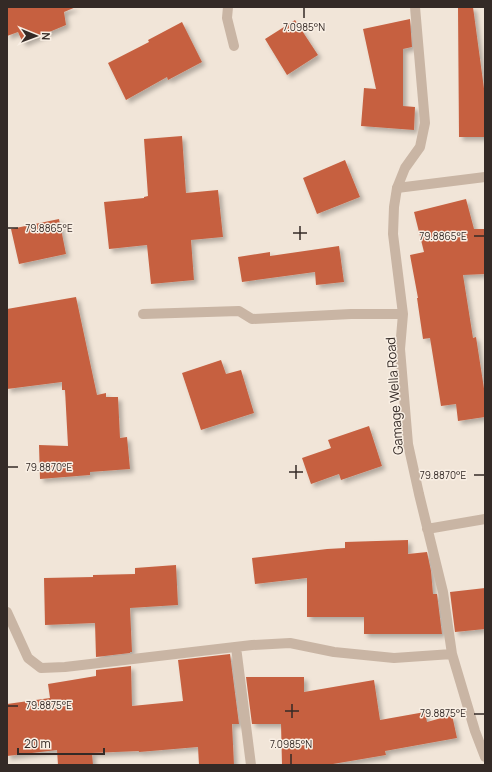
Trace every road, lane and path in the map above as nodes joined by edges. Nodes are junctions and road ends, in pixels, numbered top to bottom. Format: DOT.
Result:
graph roads {
  1 [pos="228,7"];
  2 [pos="415,7"];
  3 [pos="234,46"];
  4 [pos="485,177"];
  5 [pos="397,188"];
  6 [pos="143,314"];
  7 [pos="403,314"];
  8 [pos="485,519"];
  9 [pos="428,529"];
  10 [pos="7,612"];
  11 [pos="236,647"];
  12 [pos="452,654"];
  13 [pos="485,758"];
  14 [pos="251,765"];
  1 -- 3 [label="street"];
  2 -- 5 [label="street, Gamage Wella Road"];
  4 -- 5 [label="street"];
  5 -- 7 [label="street, Gamage Wella Road"];
  6 -- 7 [label="street"];
  7 -- 9 [label="street, Gamage Wella Road"];
  8 -- 9 [label="street"];
  9 -- 12 [label="street, Gamage Wella Road"];
  10 -- 11 [label="street"];
  11 -- 12 [label="street"];
  11 -- 14 [label="street"];
  12 -- 13 [label="street, Gamage Wella Road"];
}
